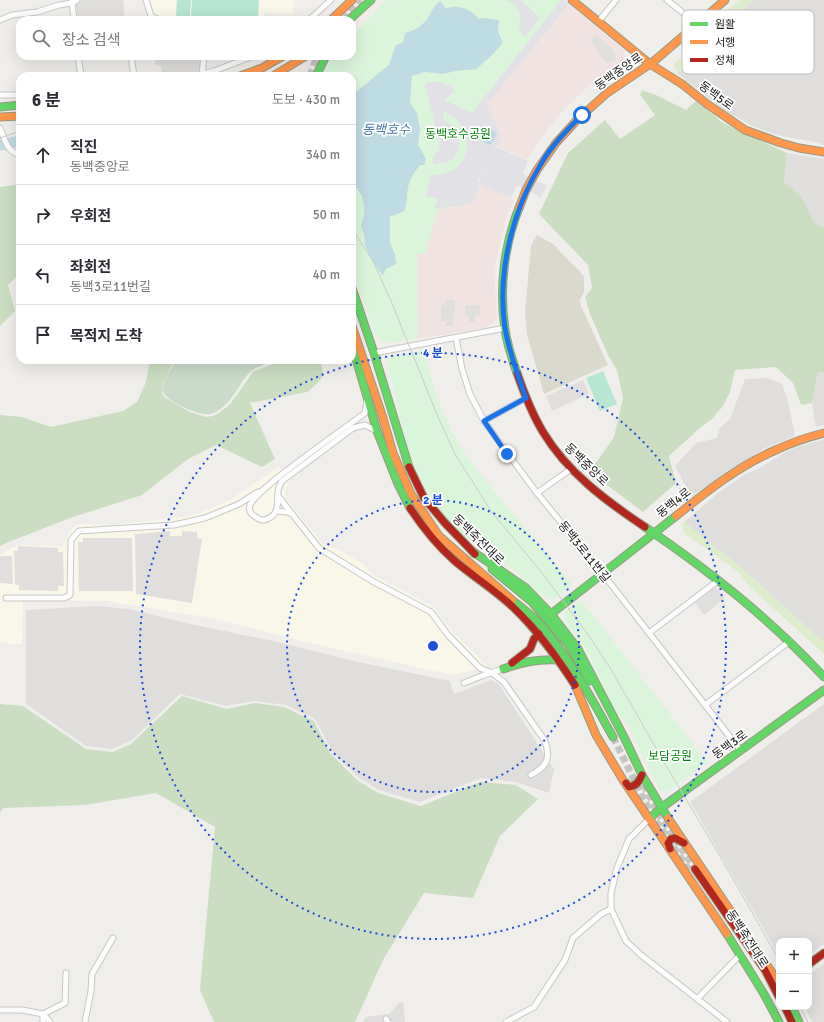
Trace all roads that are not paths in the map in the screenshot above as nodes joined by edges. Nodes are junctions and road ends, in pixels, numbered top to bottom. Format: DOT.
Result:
graph roads {
  1 [pos="146,0"];
  2 [pos="331,0"];
  3 [pos="352,0"];
  4 [pos="370,0"];
  5 [pos="572,0"];
  6 [pos="616,0"];
  7 [pos="667,0"];
  8 [pos="725,0"];
  9 [pos="73,1"];
  10 [pos="715,10"];
  11 [pos="682,12"];
  12 [pos="74,16"];
  13 [pos="151,16"];
  14 [pos="313,16"];
  15 [pos="335,16"];
  16 [pos="353,16"];
  17 [pos="0,20"];
  18 [pos="598,22"];
  19 [pos="682,37"];
  20 [pos="79,60"];
  21 [pos="132,60"];
  22 [pos="203,60"];
  23 [pos="242,60"];
  24 [pos="277,60"];
  25 [pos="299,60"];
  26 [pos="324,60"];
  27 [pos="650,64"];
  28 [pos="80,72"];
  29 [pos="133,72"];
  30 [pos="200,72"];
  31 [pos="208,72"];
  32 [pos="258,72"];
  33 [pos="280,72"];
  34 [pos="318,72"];
  35 [pos="0,95"];
  36 [pos="16,95"];
  37 [pos="16,105"];
  38 [pos="0,107"];
  39 [pos="16,116"];
  40 [pos="0,117"];
  41 [pos="0,128"];
  42 [pos="824,152"];
  43 [pos="16,154"];
  44 [pos="356,300"];
  45 [pos="505,328"];
  46 [pos="356,338"];
  47 [pos="456,338"];
  48 [pos="374,353"];
  49 [pos="356,358"];
  50 [pos="526,398"];
  51 [pos="368,399"];
  52 [pos="484,421"];
  53 [pos="377,431"];
  54 [pos="824,432"];
  55 [pos="394,456"];
  56 [pos="571,469"];
  57 [pos="398,484"];
  58 [pos="265,488"];
  59 [pos="536,493"];
  60 [pos="278,496"];
  61 [pos="239,504"];
  62 [pos="250,506"];
  63 [pos="276,511"];
  64 [pos="292,514"];
  65 [pos="654,533"];
  66 [pos="437,542"];
  67 [pos="455,550"];
  68 [pos="472,551"];
  69 [pos="603,574"];
  70 [pos="719,580"];
  71 [pos="6,598"];
  72 [pos="551,614"];
  73 [pos="649,633"];
  74 [pos="539,634"];
  75 [pos="790,641"];
  76 [pos="559,660"];
  77 [pos="504,669"];
  78 [pos="492,673"];
  79 [pos="824,677"];
  80 [pos="464,683"];
  81 [pos="824,690"];
  82 [pos="705,705"];
  83 [pos="741,751"];
  84 [pos="531,775"];
  85 [pos="642,775"];
  86 [pos="623,780"];
  87 [pos="661,808"];
  88 [pos="649,819"];
  89 [pos="686,844"];
  90 [pos="670,850"];
  91 [pos="611,909"];
  92 [pos="113,938"];
  93 [pos="824,953"];
  94 [pos="740,955"];
  95 [pos="812,962"];
  96 [pos="66,973"];
  97 [pos="776,978"];
  98 [pos="776,991"];
  99 [pos="697,999"];
  100 [pos="776,1009"];
  101 [pos="0,1010"];
  102 [pos="776,1010"];
  103 [pos="786,1010"];
  104 [pos="793,1010"];
  105 [pos="43,1014"];
  106 [pos="43,1022"];
  107 [pos="50,1022"];
  108 [pos="86,1022"];
  109 [pos="506,1022"];
  110 [pos="727,1022"];
  111 [pos="779,1022"];
  112 [pos="783,1022"];
  113 [pos="792,1022"];
  114 [pos="799,1022"];
  1 -- 13 [label="street"];
  2 -- 14 [label="street"];
  3 -- 15 [label="main road"];
  4 -- 16 [label="main road"];
  5 -- 18 [label="main road, 동백5로"];
  6 -- 18 [label="street"];
  7 -- 11 [label="street"];
  8 -- 10 [label="main road, 동백중앙로"];
  9 -- 12 [label="street"];
  9 -- 17 [label="street"];
  18 -- 27 [label="main road, 동백5로"];
  19 -- 27 [label="main road, 동백중앙로"];
  20 -- 28 [label="street"];
  21 -- 29 [label="street"];
  22 -- 30 [label="street"];
  23 -- 31 [label="street"];
  24 -- 32 [label="main road"];
  25 -- 33 [label="main road"];
  26 -- 34 [label="main road"];
  27 -- 42 [label="main road, 동백5로"];
  27 -- 45 [label="main road, 동백중앙로"];
  35 -- 36 [label="street"];
  37 -- 38 [label="main road"];
  39 -- 40 [label="main road"];
  41 -- 43 [label="street"];
  44 -- 48 [label="main road, 동백죽전대로"];
  45 -- 47 [label="street"];
  45 -- 50 [label="main road, 동백중앙로"];
  46 -- 55 [label="main road, 동백죽전대로"];
  47 -- 48 [label="street"];
  47 -- 52 [label="street, 동백3로11번길"];
  48 -- 68 [label="main road, 동백죽전대로"];
  49 -- 51 [label="main road"];
  50 -- 52 [label="street"];
  50 -- 56 [label="main road, 동백중앙로"];
  51 -- 53 [label="main road"];
  51 -- 58 [label="street"];
  52 -- 59 [label="street, 동백3로11번길"];
  53 -- 57 [label="main road"];
  53 -- 60 [label="street"];
  54 -- 65 [label="main road, 동백4로"];
  55 -- 57 [label="main road"];
  55 -- 67 [label="main road, 동백죽전대로"];
  56 -- 59 [label="street"];
  56 -- 65 [label="main road, 동백중앙로"];
  57 -- 66 [label="main road"];
  58 -- 61 [label="street"];
  58 -- 62 [label="street"];
  59 -- 69 [label="street, 동백3로11번길"];
  60 -- 63 [label="street"];
  60 -- 64 [label="street"];
  61 -- 62 [label="street"];
  61 -- 71 [label="street"];
  62 -- 63 [label="street"];
  63 -- 64 [label="street"];
  64 -- 78 [label="street"];
  65 -- 69 [label="main road, 동백4로"];
  65 -- 70 [label="main road, 동백중앙로"];
  66 -- 67 [label="main road"];
  66 -- 74 [label="main road"];
  67 -- 68 [label="main road, 동백죽전대로"];
  68 -- 72 [label="main road"];
  69 -- 72 [label="main road, 동백4로"];
  69 -- 73 [label="street, 동백3로11번길"];
  70 -- 73 [label="street"];
  70 -- 75 [label="main road, 동백중앙로"];
  72 -- 85 [label="main road"];
  73 -- 82 [label="street, 동백3로11번길"];
  74 -- 76 [label="main road"];
  74 -- 77 [label="main road"];
  75 -- 79 [label="main road, 동백중앙로"];
  75 -- 82 [label="street"];
  76 -- 77 [label="main road"];
  76 -- 86 [label="main road"];
  77 -- 78 [label="street"];
  78 -- 80 [label="street"];
  78 -- 84 [label="street"];
  81 -- 83 [label="main road, 동백3로"];
  82 -- 83 [label="street, 동백3로11번길"];
  83 -- 87 [label="main road, 동백3로"];
  85 -- 86 [label="main road"];
  85 -- 87 [label="main road"];
  86 -- 88 [label="main road"];
  87 -- 88 [label="main road, 동백3로"];
  87 -- 89 [label="main road"];
  88 -- 90 [label="main road"];
  88 -- 91 [label="street"];
  89 -- 90 [label="main road"];
  89 -- 97 [label="main road"];
  90 -- 94 [label="main road"];
  91 -- 99 [label="street"];
  91 -- 109 [label="street"];
  92 -- 108 [label="street"];
  93 -- 95 [label="main road"];
  94 -- 99 [label="street"];
  94 -- 111 [label="main road"];
  96 -- 105 [label="street"];
  98 -- 100 [label="main road, 동백죽전대로"];
  99 -- 110 [label="street"];
  101 -- 105 [label="street"];
  102 -- 112 [label="main road, 동백죽전대로"];
  103 -- 113 [label="main road"];
  104 -- 114 [label="main road"];
  105 -- 106 [label="street"];
  105 -- 107 [label="street"];
}
